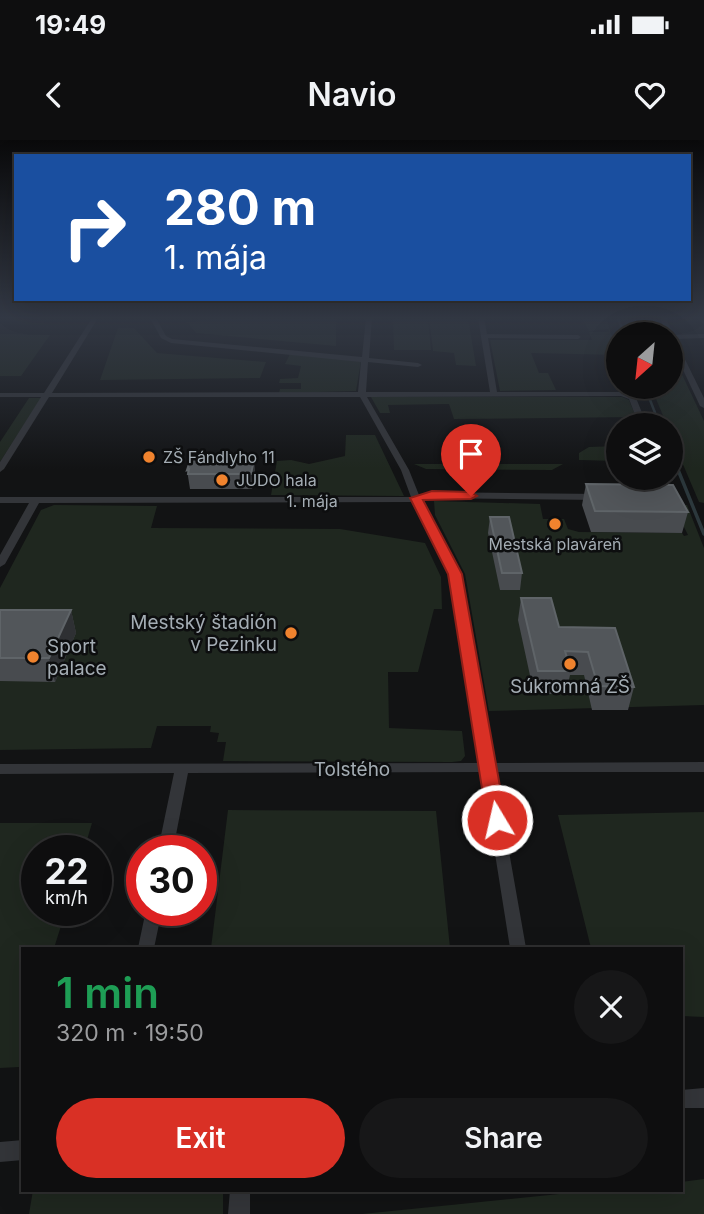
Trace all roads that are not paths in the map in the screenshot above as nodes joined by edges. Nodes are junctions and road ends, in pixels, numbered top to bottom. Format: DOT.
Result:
graph roads {
  1 [pos="64,368"];
  2 [pos="366,368"];
  3 [pos="490,368"];
  4 [pos="686,368"];
  5 [pos="362,394"];
  6 [pos="494,394"];
  7 [pos="0,395"];
  8 [pos="47,395"];
  9 [pos="704,406"];
  10 [pos="638,413"];
  11 [pos="0,469"];
  12 [pos="612,497"];
  13 [pos="416,498"];
  14 [pos="0,500"];
  15 [pos="34,500"];
  16 [pos="0,564"];
  17 [pos="704,767"];
  18 [pos="0,769"];
  19 [pos="488,769"];
  20 [pos="182,770"];
  21 [pos="169,835"];
  22 [pos="151,926"];
  23 [pos="146,947"];
  24 [pos="518,947"];
  25 [pos="704,1098"];
  26 [pos="683,1099"];
  27 [pos="21,1150"];
  28 [pos="0,1152"];
  29 [pos="240,1192"];
  30 [pos="239,1214"];
  1 -- 8 [label="street"];
  2 -- 5 [label="street"];
  3 -- 6 [label="street"];
  4 -- 9 [label="street"];
  5 -- 6 [label="street"];
  5 -- 8 [label="street"];
  5 -- 13 [label="street"];
  6 -- 10 [label="street"];
  7 -- 8 [label="street"];
  8 -- 11 [label="street"];
  12 -- 13 [label="street, 1. mája"];
  13 -- 15 [label="street, 1. mája"];
  13 -- 19 [label="street"];
  14 -- 15 [label="street, 1. mája"];
  15 -- 16 [label="street"];
  17 -- 19 [label="street, Tolstého"];
  18 -- 20 [label="street, Tolstého"];
  19 -- 20 [label="street, Tolstého"];
  19 -- 24 [label="street"];
  20 -- 21 [label="street"];
  22 -- 23 [label="street"];
  25 -- 26 [label="street"];
  27 -- 28 [label="street"];
  29 -- 30 [label="street"];
}
